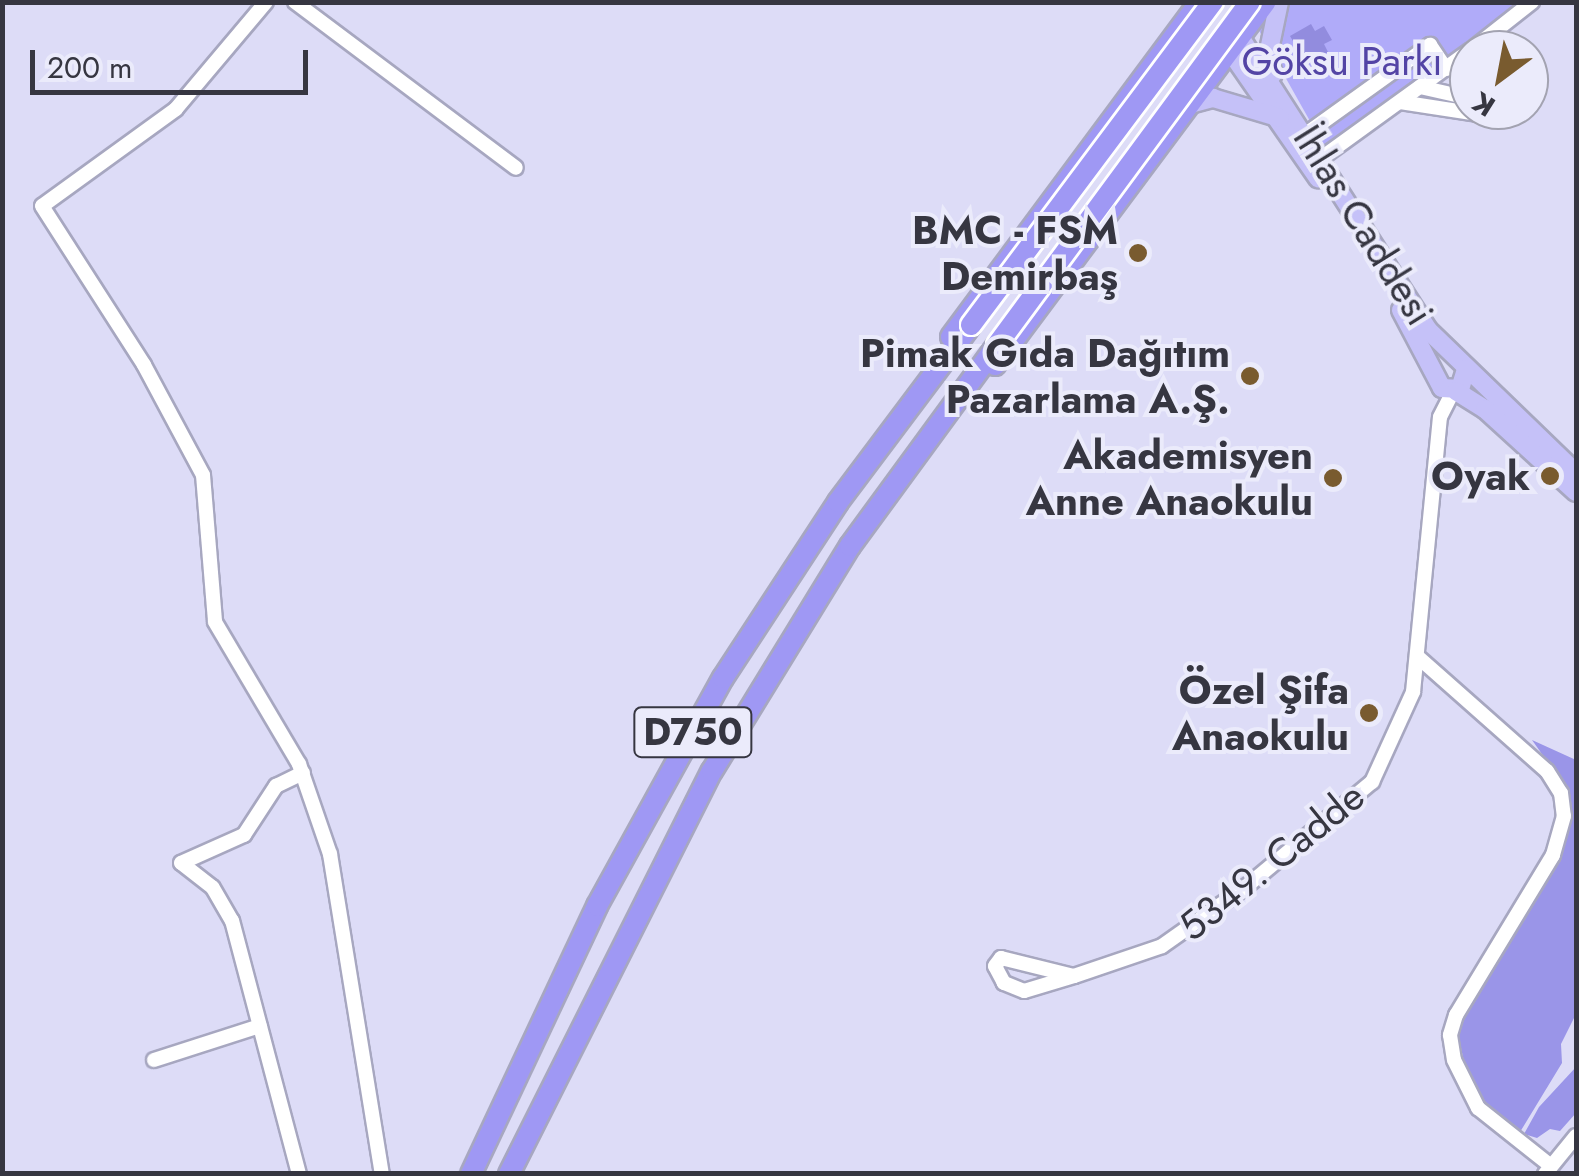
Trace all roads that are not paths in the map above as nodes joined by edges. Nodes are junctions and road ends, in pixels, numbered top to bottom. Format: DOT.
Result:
graph roads {
  1 [pos="266,2"];
  2 [pos="296,2"];
  3 [pos="1248,2"];
  4 [pos="1265,2"];
  5 [pos="1279,2"];
  6 [pos="1532,2"];
  7 [pos="1200,7"];
  8 [pos="1497,30"];
  9 [pos="1235,44"];
  10 [pos="1157,58"];
  11 [pos="1449,67"];
  12 [pos="1446,69"];
  13 [pos="1276,84"];
  14 [pos="1420,87"];
  15 [pos="1449,94"];
  16 [pos="1194,98"];
  17 [pos="1400,102"];
  18 [pos="1449,110"];
  19 [pos="1280,118"];
  20 [pos="1306,134"];
  21 [pos="1320,159"];
  22 [pos="516,168"];
  23 [pos="1462,365"];
  24 [pos="940,367"];
  25 [pos="966,387"];
  26 [pos="1446,387"];
  27 [pos="1576,473"];
  28 [pos="1576,492"];
  29 [pos="1418,657"];
  30 [pos="303,772"];
  31 [pos="1074,976"];
  32 [pos="260,1026"];
  33 [pos="154,1060"];
  34 [pos="1576,1136"];
  35 [pos="1548,1170"];
  36 [pos="299,1174"];
  37 [pos="382,1174"];
  38 [pos="470,1174"];
  39 [pos="509,1174"];
  1 -- 30 [label="street"];
  2 -- 22 [label="street"];
  3 -- 4 [label="highway"];
  3 -- 25 [label="highway, bridge"];
  4 -- 9 [label="highway"];
  5 -- 13 [label="main road"];
  6 -- 8 [label="street"];
  7 -- 9 [label="highway"];
  7 -- 9 [label="highway"];
  7 -- 10 [label="highway"];
  7 -- 24 [label="highway, D750, bridge"];
  9 -- 13 [label="main road, İhlas Caddesi"];
  9 -- 16 [label="highway"];
  9 -- 19 [label="main road, İhlas Caddesi"];
  10 -- 16 [label="highway"];
  10 -- 24 [label="highway"];
  11 -- 12 [label="street"];
  12 -- 14 [label="street"];
  12 -- 20 [label="street"];
  13 -- 20 [label="main road, İhlas Caddesi"];
  14 -- 15 [label="street"];
  14 -- 17 [label="street"];
  16 -- 19 [label="main road"];
  16 -- 25 [label="highway"];
  17 -- 18 [label="street"];
  17 -- 21 [label="street"];
  19 -- 26 [label="main road, İhlas Caddesi"];
  20 -- 21 [label="main road, İhlas Caddesi"];
  21 -- 23 [label="main road, İhlas Caddesi"];
  23 -- 26 [label="main road"];
  23 -- 26 [label="main road"];
  23 -- 27 [label="main road, İhlas Caddesi"];
  24 -- 38 [label="highway, D750"];
  25 -- 39 [label="highway"];
  26 -- 28 [label="main road, İhlas Caddesi"];
  26 -- 29 [label="street, 5349. Cadde"];
  29 -- 31 [label="street, 5349. Cadde"];
  29 -- 35 [label="street"];
  30 -- 32 [label="street"];
  30 -- 37 [label="street"];
  31 -- 31 [label="street, 5349. Cadde"];
  32 -- 33 [label="street"];
  32 -- 36 [label="street"];
  34 -- 35 [label="street"];
}
